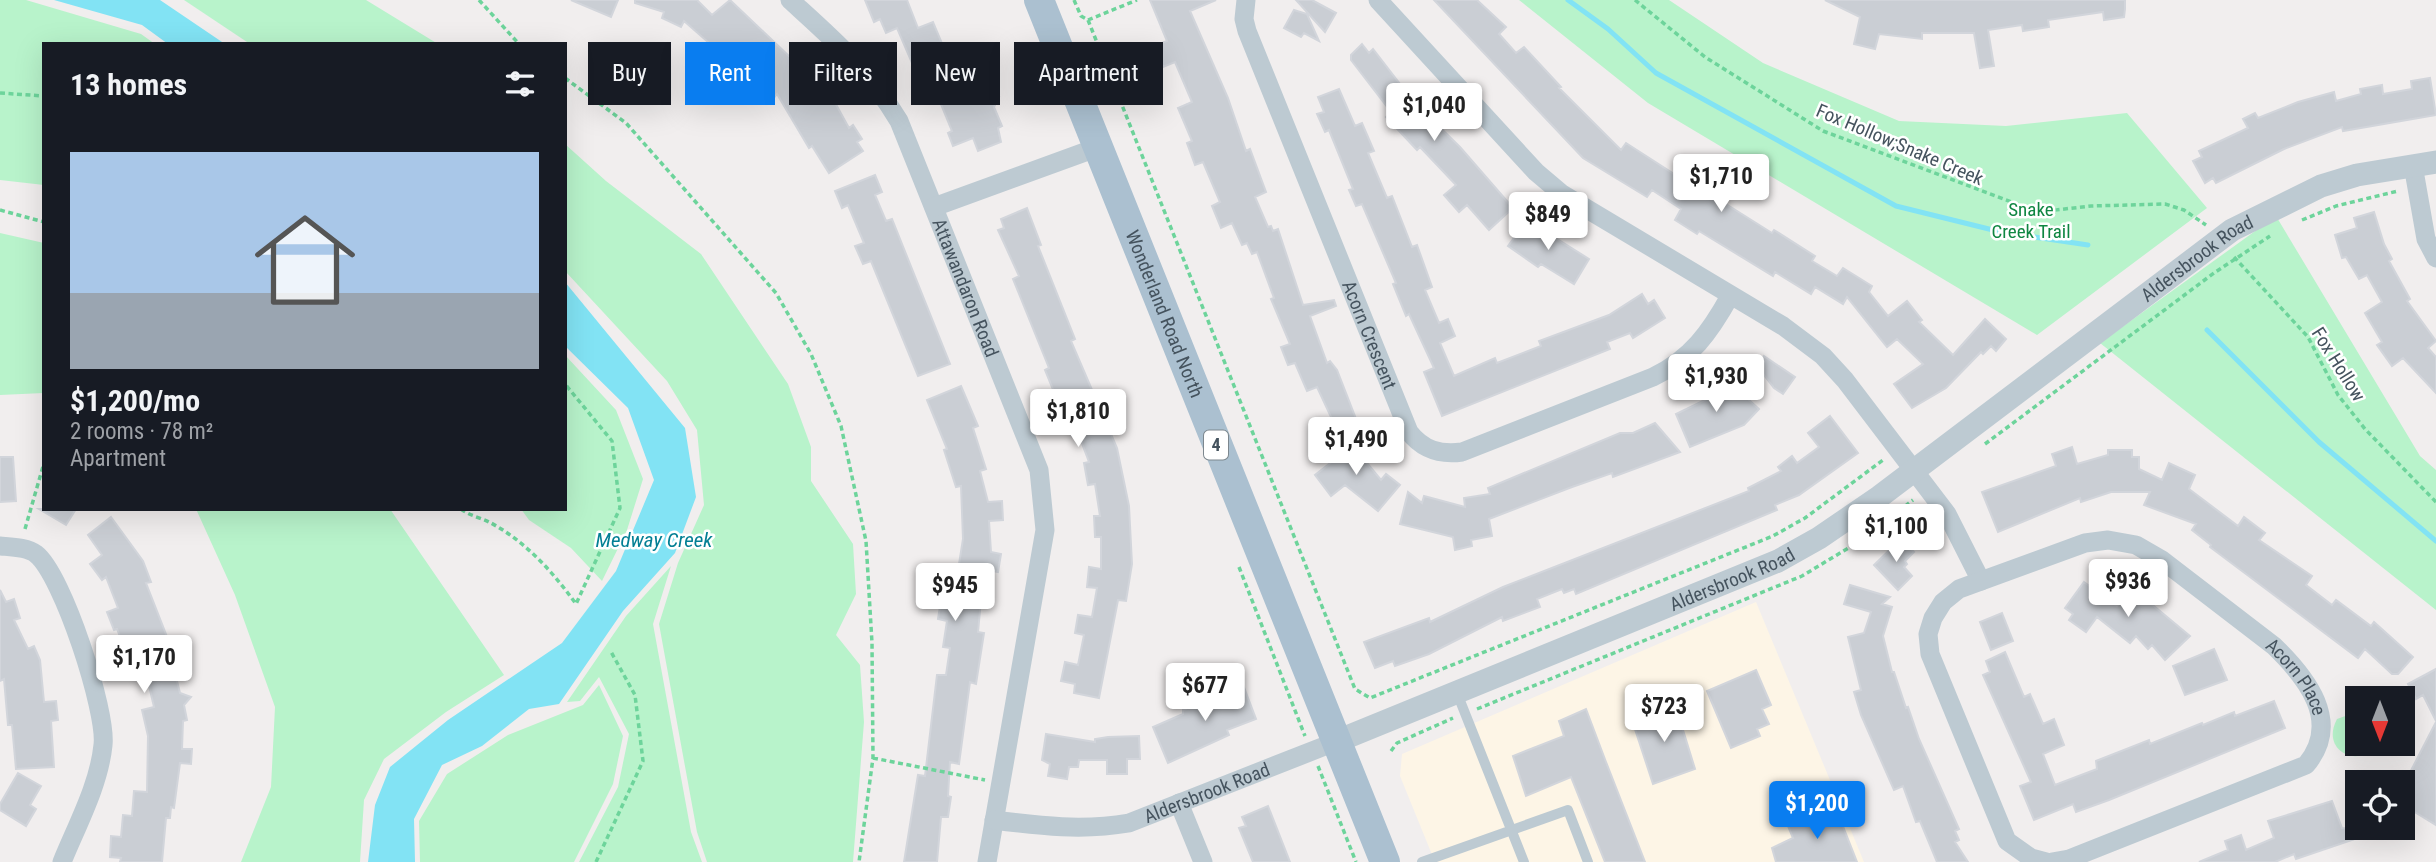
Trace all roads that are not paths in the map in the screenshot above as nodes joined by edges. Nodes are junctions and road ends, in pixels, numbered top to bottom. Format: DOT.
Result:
graph roads {
  1 [pos="790,0"];
  2 [pos="1039,0"];
  3 [pos="1246,0"];
  4 [pos="1378,0"];
  5 [pos="1096,148"];
  6 [pos="2436,162"];
  7 [pos="2413,165"];
  8 [pos="934,207"];
  9 [pos="2436,258"];
  10 [pos="1730,296"];
  11 [pos="1914,469"];
  12 [pos="0,546"];
  13 [pos="1981,580"];
  14 [pos="1457,692"];
  15 [pos="1335,742"];
  16 [pos="1179,803"];
  17 [pos="994,820"];
  18 [pos="1510,831"];
  19 [pos="62,862"];
  20 [pos="987,862"];
  21 [pos="1203,862"];
  22 [pos="1385,862"];
  23 [pos="1422,862"];
  24 [pos="1524,862"];
  25 [pos="1588,862"];
  26 [pos="2046,862"];
  27 [pos="2052,862"];
  1 -- 8 [label="street, Attawandaron Road"];
  2 -- 5 [label="main road, Wonderland Road North / 4"];
  3 -- 10 [label="street, Acorn Crescent"];
  4 -- 10 [label="street"];
  5 -- 8 [label="street"];
  5 -- 15 [label="main road, Wonderland Road North / 4"];
  6 -- 7 [label="street, Aldersbrook Road"];
  7 -- 9 [label="street"];
  7 -- 11 [label="street, Aldersbrook Road"];
  8 -- 17 [label="street, Attawandaron Road"];
  10 -- 11 [label="street"];
  11 -- 13 [label="street"];
  11 -- 14 [label="street, Aldersbrook Road"];
  12 -- 19 [label="street"];
  13 -- 26 [label="street, Acorn Place"];
  13 -- 27 [label="street, Acorn Place"];
  14 -- 15 [label="street, Aldersbrook Road"];
  14 -- 18 [label="lane"];
  15 -- 16 [label="street, Aldersbrook Road"];
  15 -- 22 [label="main road, Wonderland Road North / 4"];
  16 -- 17 [label="street, Aldersbrook Road"];
  16 -- 21 [label="street"];
  17 -- 20 [label="street, Attawandaron Road"];
  18 -- 23 [label="lane"];
  18 -- 24 [label="lane"];
  18 -- 25 [label="lane"];
}
